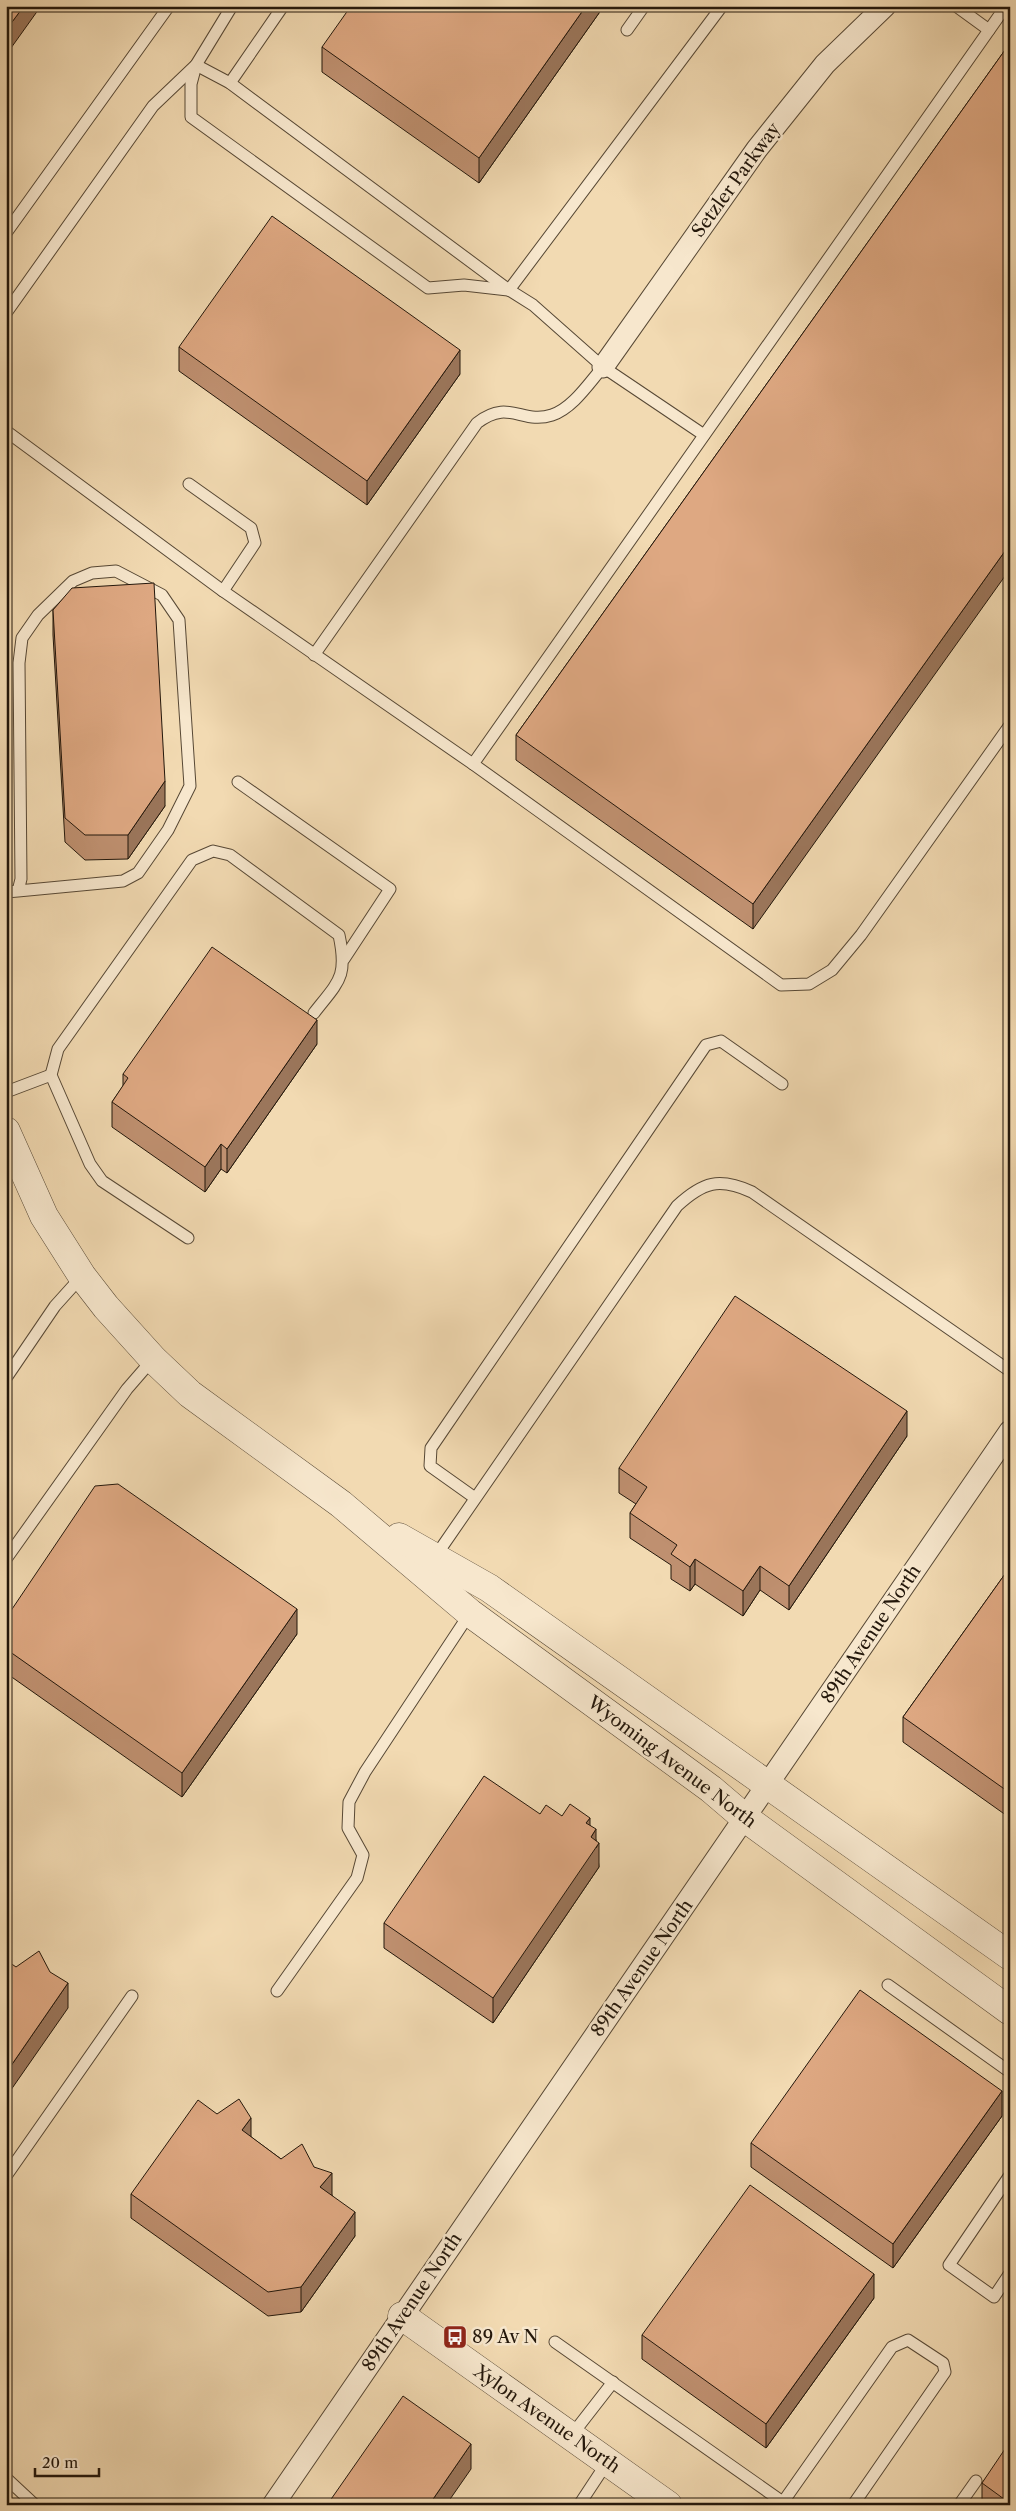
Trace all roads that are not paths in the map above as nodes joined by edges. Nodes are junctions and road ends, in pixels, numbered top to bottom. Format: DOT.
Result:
graph roads {
  1 [pos="169,6"];
  2 [pos="232,6"];
  3 [pos="283,6"];
  4 [pos="644,6"];
  5 [pos="722,6"];
  6 [pos="885,6"];
  7 [pos="956,6"];
  8 [pos="1006,6"];
  9 [pos="627,30"];
  10 [pos="989,30"];
  11 [pos="196,65"];
  12 [pos="230,83"];
  13 [pos="6,233"];
  14 [pos="510,290"];
  15 [pos="6,313"];
  16 [pos="603,367"];
  17 [pos="6,431"];
  18 [pos="704,435"];
  19 [pos="189,484"];
  20 [pos="223,591"];
  21 [pos="314,655"];
  22 [pos="1010,725"];
  23 [pos="473,764"];
  24 [pos="238,782"];
  25 [pos="12,892"];
  26 [pos="344,959"];
  27 [pos="314,1013"];
  28 [pos="51,1075"];
  29 [pos="782,1084"];
  30 [pos="6,1092"];
  31 [pos="6,1131"];
  32 [pos="188,1238"];
  33 [pos="82,1276"];
  34 [pos="153,1360"];
  35 [pos="1010,1371"];
  36 [pos="6,1378"];
  37 [pos="1010,1431"];
  38 [pos="475,1498"];
  39 [pos="341,1504"];
  40 [pos="435,1557"];
  41 [pos="6,1559"];
  42 [pos="470,1613"];
  43 [pos="767,1786"];
  44 [pos="745,1818"];
  45 [pos="1010,1956"];
  46 [pos="888,1986"];
  47 [pos="277,1992"];
  48 [pos="132,1996"];
  49 [pos="1010,2011"];
  50 [pos="1010,2072"];
  51 [pos="1010,2175"];
  52 [pos="6,2176"];
  53 [pos="1010,2273"];
  54 [pos="402,2316"];
  55 [pos="555,2342"];
  56 [pos="613,2382"];
  57 [pos="571,2436"];
  58 [pos="608,2461"];
  59 [pos="6,2478"];
  60 [pos="976,2481"];
  61 [pos="785,2504"];
  62 [pos="35,2505"];
  63 [pos="273,2505"];
  64 [pos="579,2505"];
  65 [pos="668,2505"];
  66 [pos="853,2505"];
  67 [pos="960,2505"];
  1 -- 13 [label="lane"];
  2 -- 11 [label="lane"];
  3 -- 12 [label="lane"];
  4 -- 9 [label="lane"];
  5 -- 14 [label="lane"];
  6 -- 16 [label="street, Setzler Parkway"];
  7 -- 10 [label="lane"];
  8 -- 10 [label="lane"];
  10 -- 18 [label="lane"];
  11 -- 12 [label="lane"];
  11 -- 14 [label="lane"];
  11 -- 15 [label="lane"];
  12 -- 14 [label="lane"];
  14 -- 16 [label="lane"];
  16 -- 18 [label="lane"];
  16 -- 21 [label="lane"];
  17 -- 20 [label="lane"];
  18 -- 23 [label="lane"];
  19 -- 20 [label="lane"];
  20 -- 21 [label="lane"];
  21 -- 23 [label="lane"];
  22 -- 23 [label="lane"];
  24 -- 26 [label="lane"];
  25 -- 25 [label="lane"];
  26 -- 27 [label="lane"];
  26 -- 28 [label="lane"];
  28 -- 30 [label="lane"];
  28 -- 32 [label="lane"];
  29 -- 38 [label="lane"];
  31 -- 33 [label="street, Wyoming Avenue North"];
  33 -- 34 [label="street, Wyoming Avenue North"];
  33 -- 36 [label="lane"];
  34 -- 39 [label="street, Wyoming Avenue North"];
  34 -- 41 [label="lane"];
  35 -- 38 [label="lane"];
  37 -- 43 [label="street, 89th Avenue North"];
  38 -- 40 [label="lane"];
  39 -- 40 [label="street, Wyoming Avenue North"];
  39 -- 42 [label="street, Wyoming Avenue North"];
  40 -- 43 [label="street, Wyoming Avenue North"];
  42 -- 44 [label="street, Wyoming Avenue North"];
  42 -- 47 [label="lane"];
  43 -- 44 [label="street, 89th Avenue North"];
  43 -- 45 [label="street, Wyoming Avenue North"];
  44 -- 49 [label="street, Wyoming Avenue North"];
  44 -- 54 [label="street, 89th Avenue North"];
  46 -- 50 [label="lane"];
  48 -- 52 [label="lane"];
  51 -- 53 [label="lane"];
  54 -- 57 [label="street, Xylon Avenue North"];
  54 -- 63 [label="street, 89th Avenue North"];
  55 -- 56 [label="lane"];
  56 -- 57 [label="lane"];
  56 -- 61 [label="lane"];
  57 -- 58 [label="street, Xylon Avenue North"];
  58 -- 64 [label="lane"];
  58 -- 65 [label="street, Xylon Avenue North"];
  59 -- 62 [label="lane"];
  60 -- 67 [label="lane"];
  61 -- 66 [label="lane"];
}
